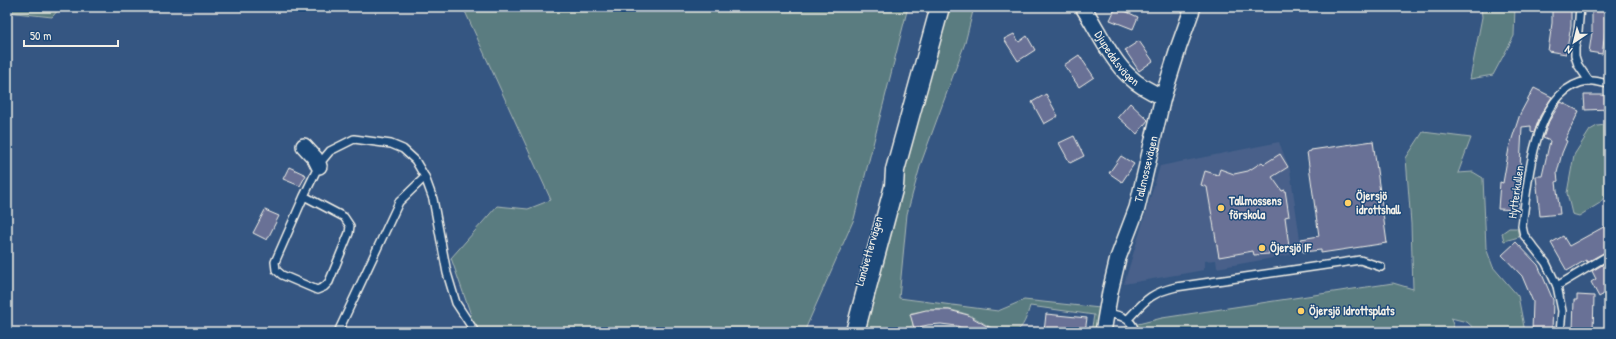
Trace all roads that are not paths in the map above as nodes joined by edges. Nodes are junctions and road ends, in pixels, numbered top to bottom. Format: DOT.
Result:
graph roads {
  1 [pos="940,7"];
  2 [pos="1083,7"];
  3 [pos="1193,7"];
  4 [pos="1580,7"];
  5 [pos="1589,81"];
  6 [pos="1609,84"];
  7 [pos="1163,97"];
  8 [pos="304,146"];
  9 [pos="319,166"];
  10 [pos="895,170"];
  11 [pos="425,177"];
  12 [pos="304,196"];
  13 [pos="1609,255"];
  14 [pos="1381,267"];
  15 [pos="1557,286"];
  16 [pos="1106,313"];
  17 [pos="1128,319"];
  18 [pos="1135,330"];
  19 [pos="338,332"];
  20 [pos="475,332"];
  21 [pos="843,332"];
  22 [pos="855,332"];
  23 [pos="1103,332"];
  24 [pos="1560,332"];
  1 -- 10 [label="street, Landvettervägen"];
  2 -- 7 [label="street, Djupedalsvägen"];
  3 -- 7 [label="street, Tallmossevägen"];
  4 -- 5 [label="lane"];
  5 -- 6 [label="lane, Hytterkullen"];
  5 -- 15 [label="lane, Hytterkullen"];
  7 -- 16 [label="street, Tallmossevägen"];
  8 -- 9 [label="street"];
  9 -- 11 [label="lane"];
  9 -- 12 [label="lane"];
  10 -- 21 [label="street, Landvettervägen"];
  10 -- 22 [label="street, Landvettervägen"];
  11 -- 19 [label="lane"];
  11 -- 20 [label="lane"];
  12 -- 12 [label="lane"];
  13 -- 15 [label="lane"];
  14 -- 17 [label="lane"];
  15 -- 24 [label="lane, Hytterkullen"];
  16 -- 17 [label="lane"];
  16 -- 23 [label="street, Tallmossevägen"];
  17 -- 18 [label="lane"];
}
